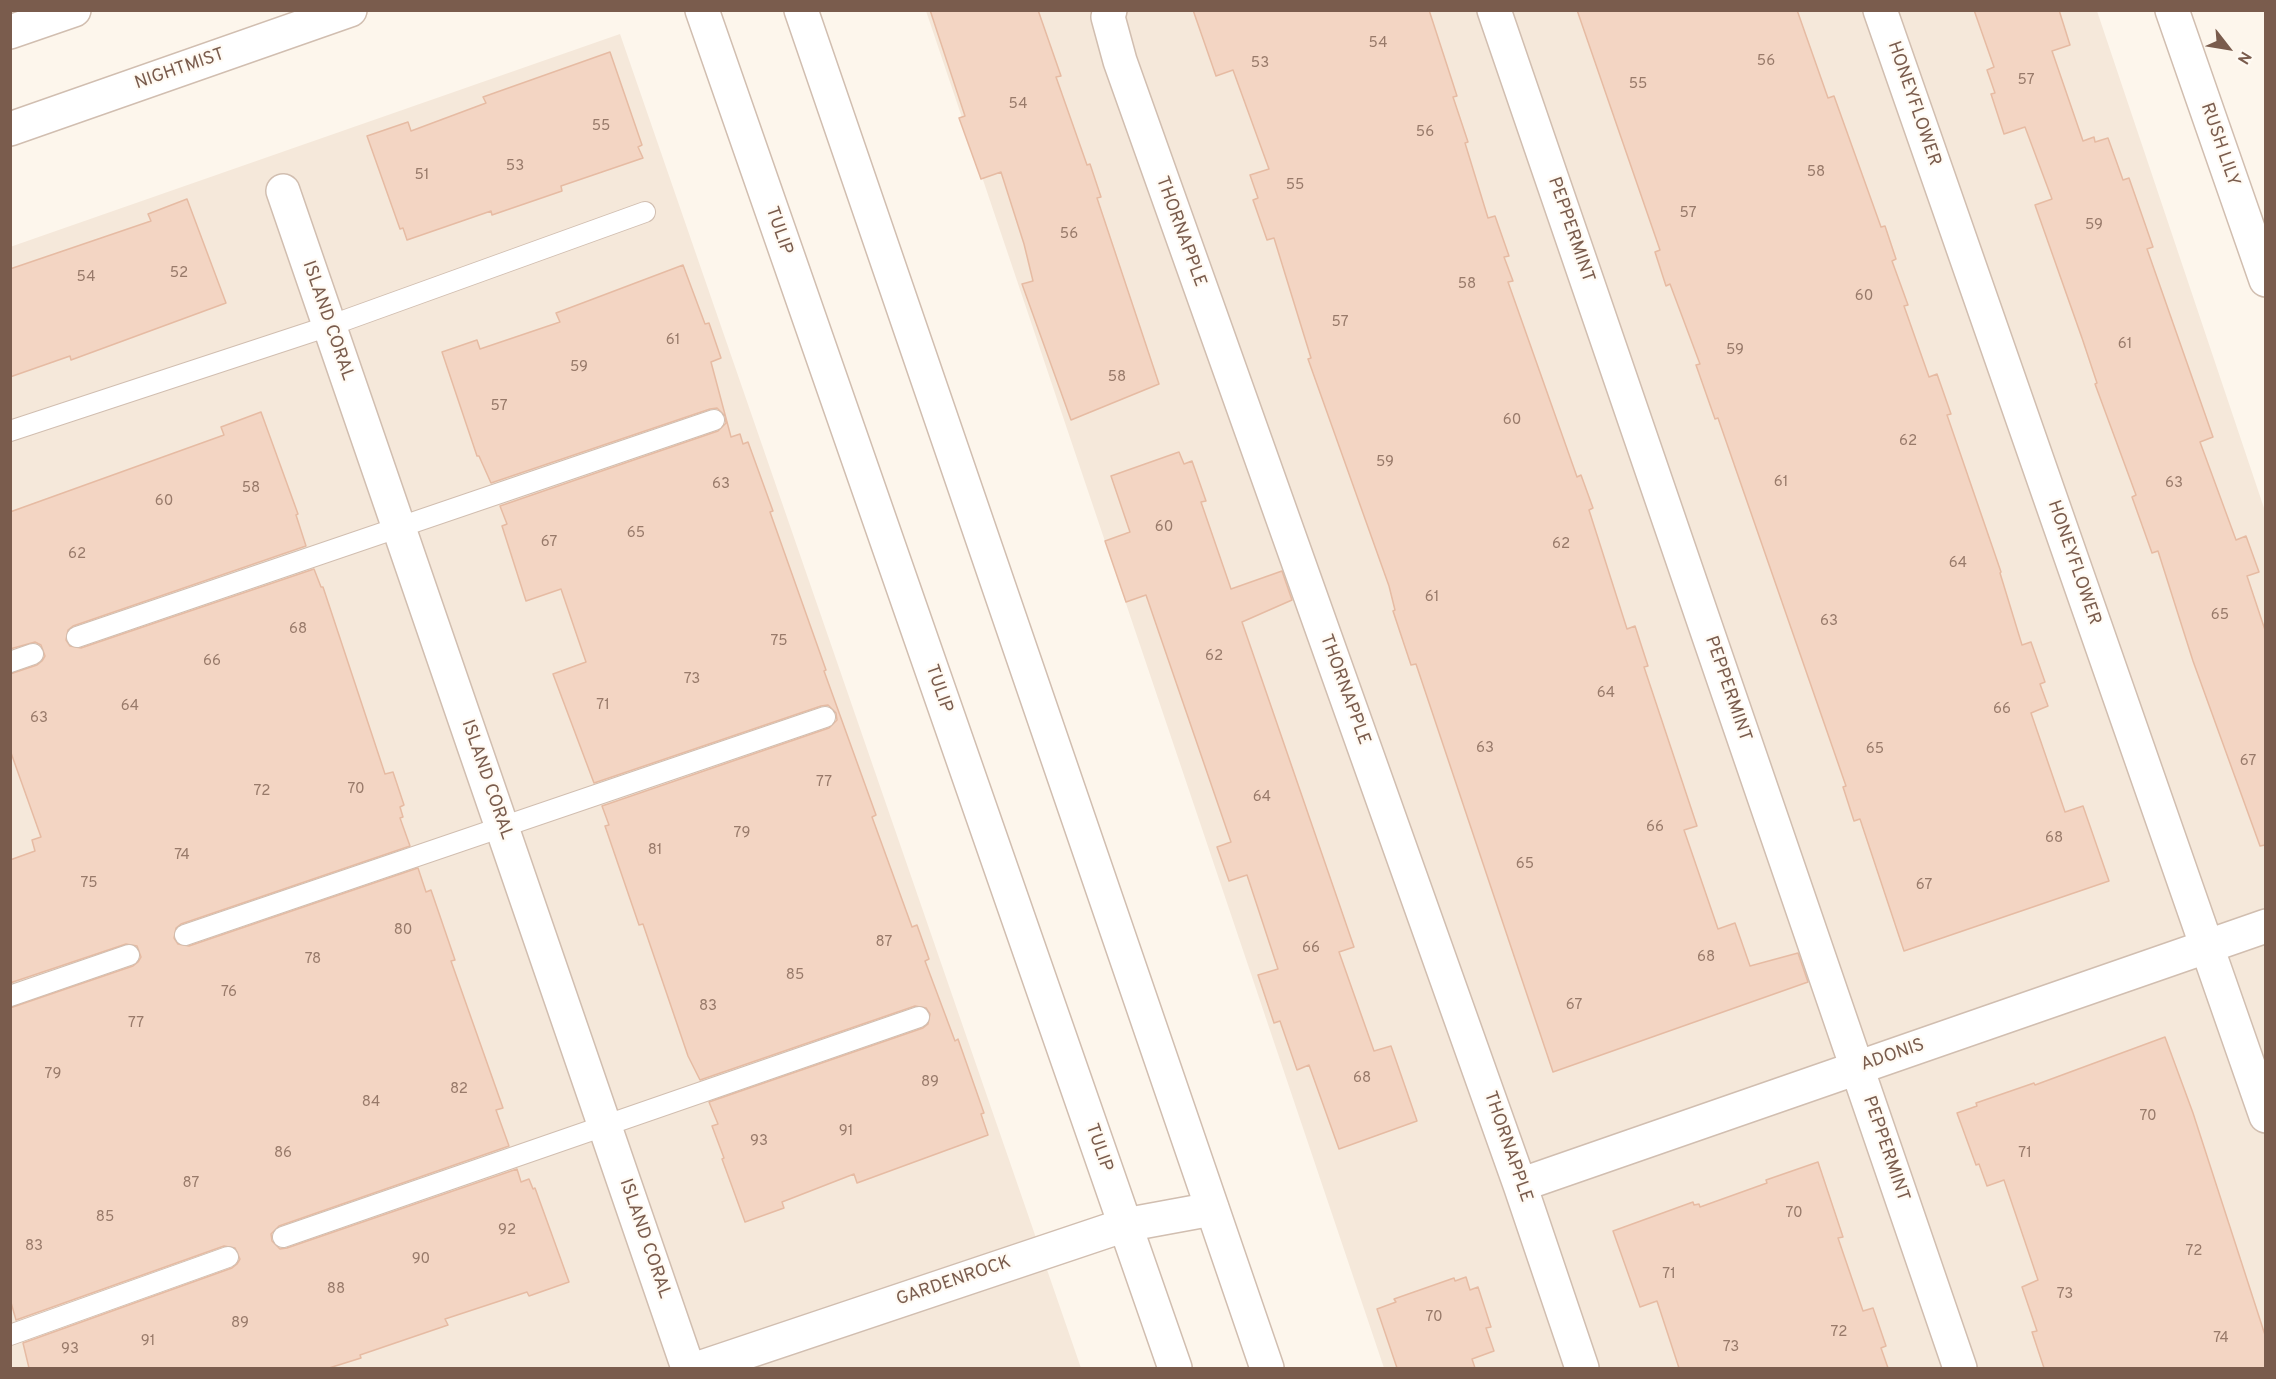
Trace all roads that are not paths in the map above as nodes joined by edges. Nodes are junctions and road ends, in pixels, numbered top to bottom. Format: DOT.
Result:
graph roads {
  1 [pos="74,10"];
  2 [pos="350,10"];
  3 [pos="702,10"];
  4 [pos="801,10"];
  5 [pos="1110,10"];
  6 [pos="1494,10"];
  7 [pos="1880,10"];
  8 [pos="2172,10"];
  9 [pos="10,32"];
  10 [pos="10,129"];
  11 [pos="283,191"];
  12 [pos="645,212"];
  13 [pos="2265,280"];
  14 [pos="329,326"];
  15 [pos="714,420"];
  16 [pos="10,431"];
  17 [pos="399,527"];
  18 [pos="77,637"];
  19 [pos="33,654"];
  20 [pos="10,662"];
  21 [pos="825,717"];
  22 [pos="501,826"];
  23 [pos="2265,926"];
  24 [pos="185,935"];
  25 [pos="2206,946"];
  26 [pos="129,955"];
  27 [pos="10,996"];
  28 [pos="919,1017"];
  29 [pos="1857,1068"];
  30 [pos="2265,1116"];
  31 [pos="605,1127"];
  32 [pos="1520,1185"];
  33 [pos="1212,1209"];
  34 [pos="1125,1225"];
  35 [pos="283,1237"];
  36 [pos="228,1257"];
  37 [pos="10,1335"];
  38 [pos="688,1368"];
  39 [pos="699,1368"];
  40 [pos="1175,1368"];
  41 [pos="1267,1368"];
  42 [pos="1582,1368"];
  43 [pos="1960,1368"];
  1 -- 9 [label="street"];
  2 -- 10 [label="street, NIGHTMIST"];
  3 -- 34 [label="street, TULIP"];
  4 -- 33 [label="street"];
  5 -- 32 [label="street, THORNAPPLE"];
  6 -- 29 [label="street, PEPPERMINT"];
  7 -- 25 [label="street, HONEYFLOWER"];
  8 -- 13 [label="street, RUSH LILY"];
  11 -- 14 [label="street, ISLAND CORAL"];
  12 -- 14 [label="lane"];
  14 -- 16 [label="lane"];
  14 -- 17 [label="street, ISLAND CORAL"];
  15 -- 17 [label="lane"];
  17 -- 18 [label="lane"];
  17 -- 22 [label="street, ISLAND CORAL"];
  19 -- 20 [label="lane"];
  21 -- 22 [label="lane"];
  22 -- 24 [label="lane"];
  22 -- 31 [label="street, ISLAND CORAL"];
  23 -- 25 [label="street, ADONIS"];
  25 -- 29 [label="street, ADONIS"];
  25 -- 30 [label="street, HONEYFLOWER"];
  26 -- 27 [label="lane"];
  28 -- 31 [label="lane"];
  29 -- 32 [label="street, ADONIS"];
  29 -- 43 [label="street, PEPPERMINT"];
  31 -- 35 [label="lane"];
  31 -- 38 [label="street, ISLAND CORAL"];
  32 -- 42 [label="street, THORNAPPLE"];
  33 -- 34 [label="street, GARDENROCK"];
  33 -- 41 [label="street"];
  34 -- 39 [label="street, GARDENROCK"];
  34 -- 40 [label="street, TULIP"];
  36 -- 37 [label="lane"];
}
